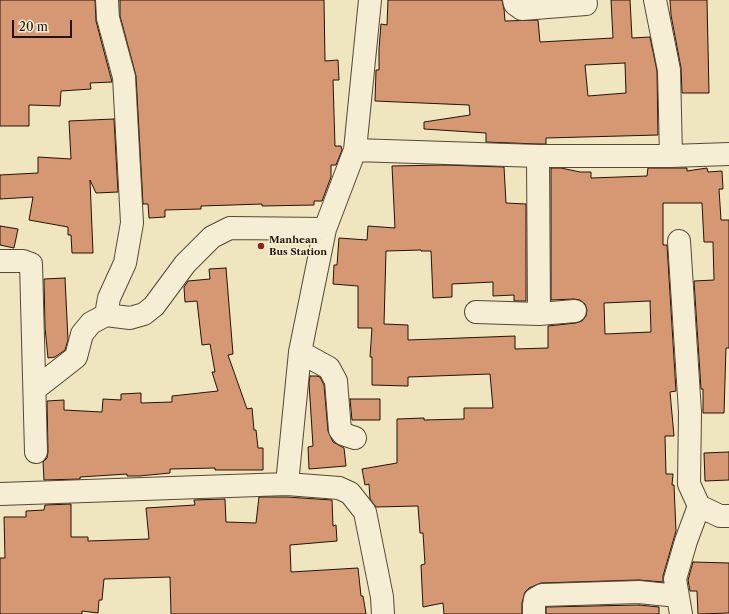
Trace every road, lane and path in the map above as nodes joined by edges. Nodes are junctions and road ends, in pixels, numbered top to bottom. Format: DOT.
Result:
graph roads {
  1 [pos="107,0"];
  2 [pos="370,0"];
  3 [pos="514,0"];
  4 [pos="655,0"];
  5 [pos="586,4"];
  6 [pos="355,150"];
  7 [pos="729,154"];
  8 [pos="538,156"];
  9 [pos="671,156"];
  10 [pos="325,229"];
  11 [pos="679,241"];
  12 [pos="0,261"];
  13 [pos="575,311"];
  14 [pos="476,312"];
  15 [pos="539,314"];
  16 [pos="106,315"];
  17 [pos="300,352"];
  18 [pos="34,389"];
  19 [pos="355,438"];
  20 [pos="36,452"];
  21 [pos="287,484"];
  22 [pos="0,494"];
  23 [pos="699,506"];
  24 [pos="729,516"];
  25 [pos="679,605"];
  26 [pos="383,614"];
  27 [pos="534,614"];
  1 -- 16 [label="street"];
  2 -- 6 [label="street"];
  3 -- 5 [label="street"];
  4 -- 9 [label="street"];
  6 -- 8 [label="street"];
  6 -- 10 [label="street"];
  7 -- 9 [label="street"];
  8 -- 9 [label="street"];
  8 -- 15 [label="street"];
  10 -- 16 [label="street"];
  10 -- 17 [label="street"];
  11 -- 23 [label="street"];
  12 -- 18 [label="street"];
  13 -- 15 [label="street"];
  14 -- 15 [label="street"];
  16 -- 18 [label="street"];
  17 -- 19 [label="street"];
  17 -- 21 [label="street"];
  18 -- 20 [label="street"];
  21 -- 22 [label="street"];
  21 -- 26 [label="street"];
  23 -- 24 [label="street"];
  23 -- 25 [label="street"];
  25 -- 27 [label="street"];
}
